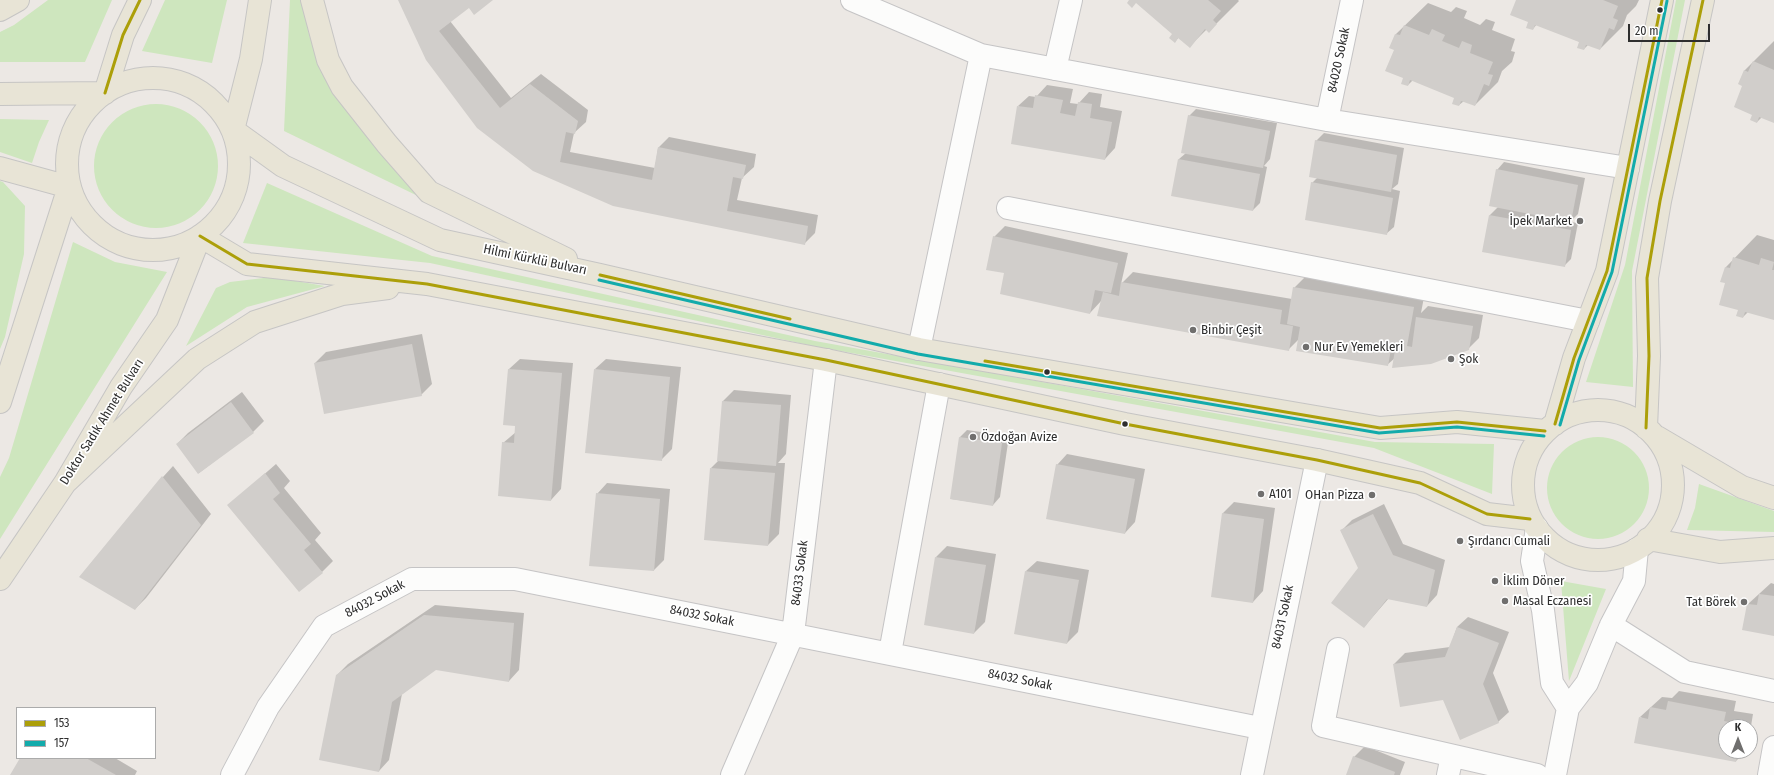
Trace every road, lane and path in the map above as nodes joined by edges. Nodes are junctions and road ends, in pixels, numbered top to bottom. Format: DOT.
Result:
graph roads {
  1 [pos="18,0"];
  2 [pos="140,0"];
  3 [pos="260,0"];
  4 [pos="312,0"];
  5 [pos="852,0"];
  6 [pos="1071,0"];
  7 [pos="1352,0"];
  8 [pos="1662,0"];
  9 [pos="1703,0"];
  10 [pos="0,10"];
  11 [pos="981,54"];
  12 [pos="1055,69"];
  13 [pos="105,93"];
  14 [pos="0,94"];
  15 [pos="1327,120"];
  16 [pos="233,130"];
  17 [pos="0,168"];
  18 [pos="1628,168"];
  19 [pos="69,187"];
  20 [pos="1008,208"];
  21 [pos="200,236"];
  22 [pos="600,275"];
  23 [pos="427,284"];
  24 [pos="1588,321"];
  25 [pos="919,349"];
  26 [pos="826,360"];
  27 [pos="939,384"];
  28 [pos="0,402"];
  29 [pos="1550,427"];
  30 [pos="1651,432"];
  31 [pos="1316,460"];
  32 [pos="65,483"];
  33 [pos="1774,498"];
  34 [pos="1534,523"];
  35 [pos="1643,544"];
  36 [pos="1774,548"];
  37 [pos="0,579"];
  38 [pos="1611,624"];
  39 [pos="793,634"];
  40 [pos="1338,649"];
  41 [pos="890,653"];
  42 [pos="1774,691"];
  43 [pos="1568,708"];
  44 [pos="1260,728"];
  45 [pos="1774,747"];
  46 [pos="1450,765"];
  47 [pos="232,775"];
  48 [pos="732,775"];
  49 [pos="1252,775"];
  50 [pos="1537,775"];
  51 [pos="1555,775"];
  52 [pos="1769,775"];
  1 -- 10 [label="main road"];
  2 -- 13 [label="main road"];
  3 -- 16 [label="main road"];
  4 -- 22 [label="main road"];
  5 -- 11 [label="street"];
  6 -- 12 [label="street"];
  7 -- 15 [label="street, 84020 Sokak"];
  8 -- 18 [label="main road"];
  9 -- 30 [label="main road"];
  11 -- 12 [label="street"];
  11 -- 25 [label="street"];
  12 -- 15 [label="street"];
  13 -- 14 [label="main road"];
  13 -- 16 [label="main road"];
  13 -- 19 [label="main road"];
  15 -- 18 [label="street"];
  16 -- 21 [label="main road"];
  16 -- 22 [label="main road, Hilmi Kürklü Bulvarı"];
  17 -- 19 [label="main road"];
  18 -- 24 [label="main road"];
  19 -- 21 [label="main road"];
  19 -- 28 [label="main road"];
  20 -- 24 [label="street"];
  21 -- 23 [label="main road"];
  21 -- 32 [label="main road, Doktor Sadık Ahmet Bulvarı"];
  22 -- 25 [label="main road, Hilmi Kürklü Bulvarı"];
  23 -- 26 [label="main road"];
  23 -- 32 [label="main road"];
  24 -- 29 [label="main road"];
  25 -- 29 [label="main road, Hilmi Kürklü Bulvarı"];
  26 -- 27 [label="main road"];
  26 -- 39 [label="street, 84033 Sokak"];
  27 -- 31 [label="main road"];
  27 -- 41 [label="street"];
  29 -- 30 [label="main road"];
  29 -- 34 [label="main road"];
  30 -- 33 [label="main road"];
  30 -- 35 [label="main road"];
  31 -- 34 [label="main road"];
  31 -- 44 [label="street, 84031 Sokak"];
  32 -- 37 [label="main road, Doktor Sadık Ahmet Bulvarı"];
  34 -- 35 [label="main road"];
  34 -- 43 [label="street"];
  35 -- 36 [label="main road"];
  35 -- 38 [label="street"];
  38 -- 42 [label="street"];
  38 -- 43 [label="street"];
  39 -- 41 [label="street, 84032 Sokak"];
  39 -- 47 [label="street, 84032 Sokak"];
  39 -- 48 [label="street, 84033 Sokak"];
  40 -- 46 [label="street"];
  41 -- 44 [label="street, 84032 Sokak"];
  43 -- 51 [label="street"];
  44 -- 49 [label="street, 84031 Sokak"];
  45 -- 52 [label="street"];
  46 -- 50 [label="street"];
}
